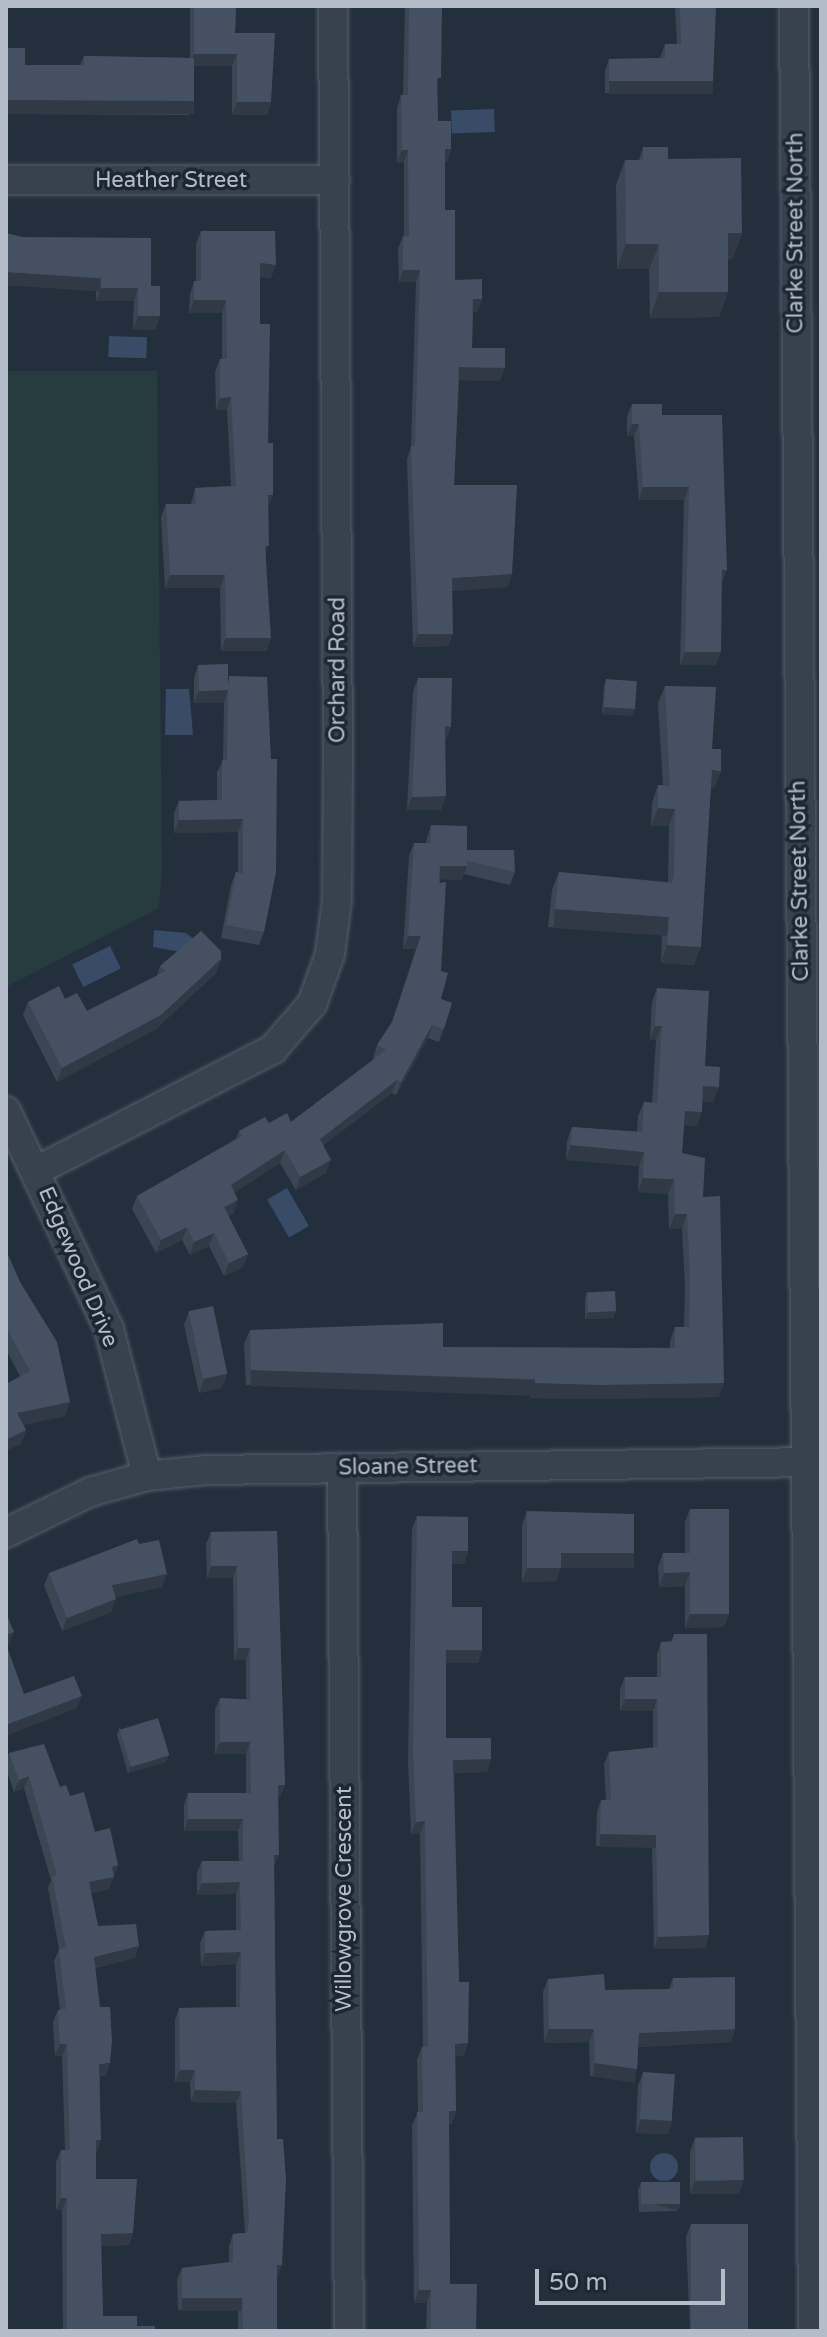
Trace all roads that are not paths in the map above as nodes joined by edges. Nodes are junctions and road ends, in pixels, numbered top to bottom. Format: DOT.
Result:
graph roads {
  1 [pos="333,6"];
  2 [pos="794,6"];
  3 [pos="6,180"];
  4 [pos="335,180"];
  5 [pos="810,848"];
  6 [pos="6,1111"];
  7 [pos="36,1171"];
  8 [pos="814,1462"];
  9 [pos="342,1468"];
  10 [pos="147,1476"];
  11 [pos="6,1533"];
  12 [pos="349,2331"];
  13 [pos="813,2331"];
  1 -- 4 [label="street, Orchard Road"];
  2 -- 5 [label="street, Clarke Street North"];
  3 -- 4 [label="street, Heather Street"];
  4 -- 7 [label="street, Orchard Road"];
  5 -- 8 [label="street, Clarke Street North"];
  6 -- 7 [label="street, Edgewood Drive"];
  7 -- 10 [label="street, Edgewood Drive"];
  8 -- 9 [label="street, Sloane Street"];
  8 -- 13 [label="street, Clarke Street North"];
  9 -- 10 [label="street, Sloane Street"];
  9 -- 12 [label="street, Willowgrove Crescent"];
  10 -- 11 [label="street, Sloane Street"];
}
